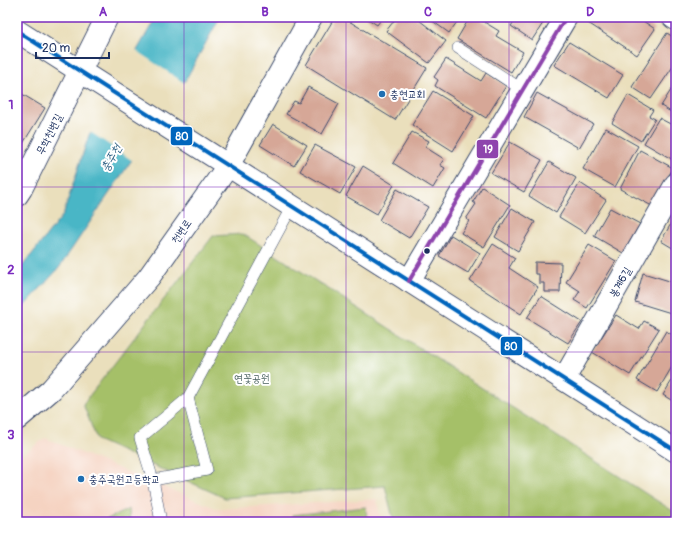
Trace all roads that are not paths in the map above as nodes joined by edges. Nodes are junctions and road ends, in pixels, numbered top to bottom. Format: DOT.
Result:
graph roads {
  1 [pos="107,17"];
  2 [pos="311,17"];
  3 [pos="566,17"];
  4 [pos="673,17"];
  5 [pos="676,19"];
  6 [pos="17,30"];
  7 [pos="458,48"];
  8 [pos="80,72"];
  9 [pos="523,90"];
  10 [pos="228,166"];
  11 [pos="675,187"];
  12 [pos="17,195"];
  13 [pos="292,206"];
  14 [pos="409,281"];
  15 [pos="564,379"];
  16 [pos="188,398"];
  17 [pos="17,419"];
  18 [pos="676,451"];
  19 [pos="153,480"];
  20 [pos="161,522"];
  1 -- 8 [label="street, 무학천변길"];
  2 -- 10 [label="street, 천변로"];
  3 -- 9 [label="street"];
  4 -- 5 [label="street"];
  6 -- 8 [label="street"];
  7 -- 9 [label="lane"];
  8 -- 10 [label="street"];
  8 -- 12 [label="street, 무학천변길"];
  9 -- 14 [label="street"];
  10 -- 13 [label="street"];
  10 -- 17 [label="street, 천변로"];
  11 -- 15 [label="street, 봉계6길"];
  13 -- 14 [label="street"];
  13 -- 16 [label="lane"];
  14 -- 15 [label="street"];
  15 -- 18 [label="street"];
  16 -- 19 [label="lane"];
  16 -- 19 [label="lane"];
  19 -- 20 [label="lane"];
}
